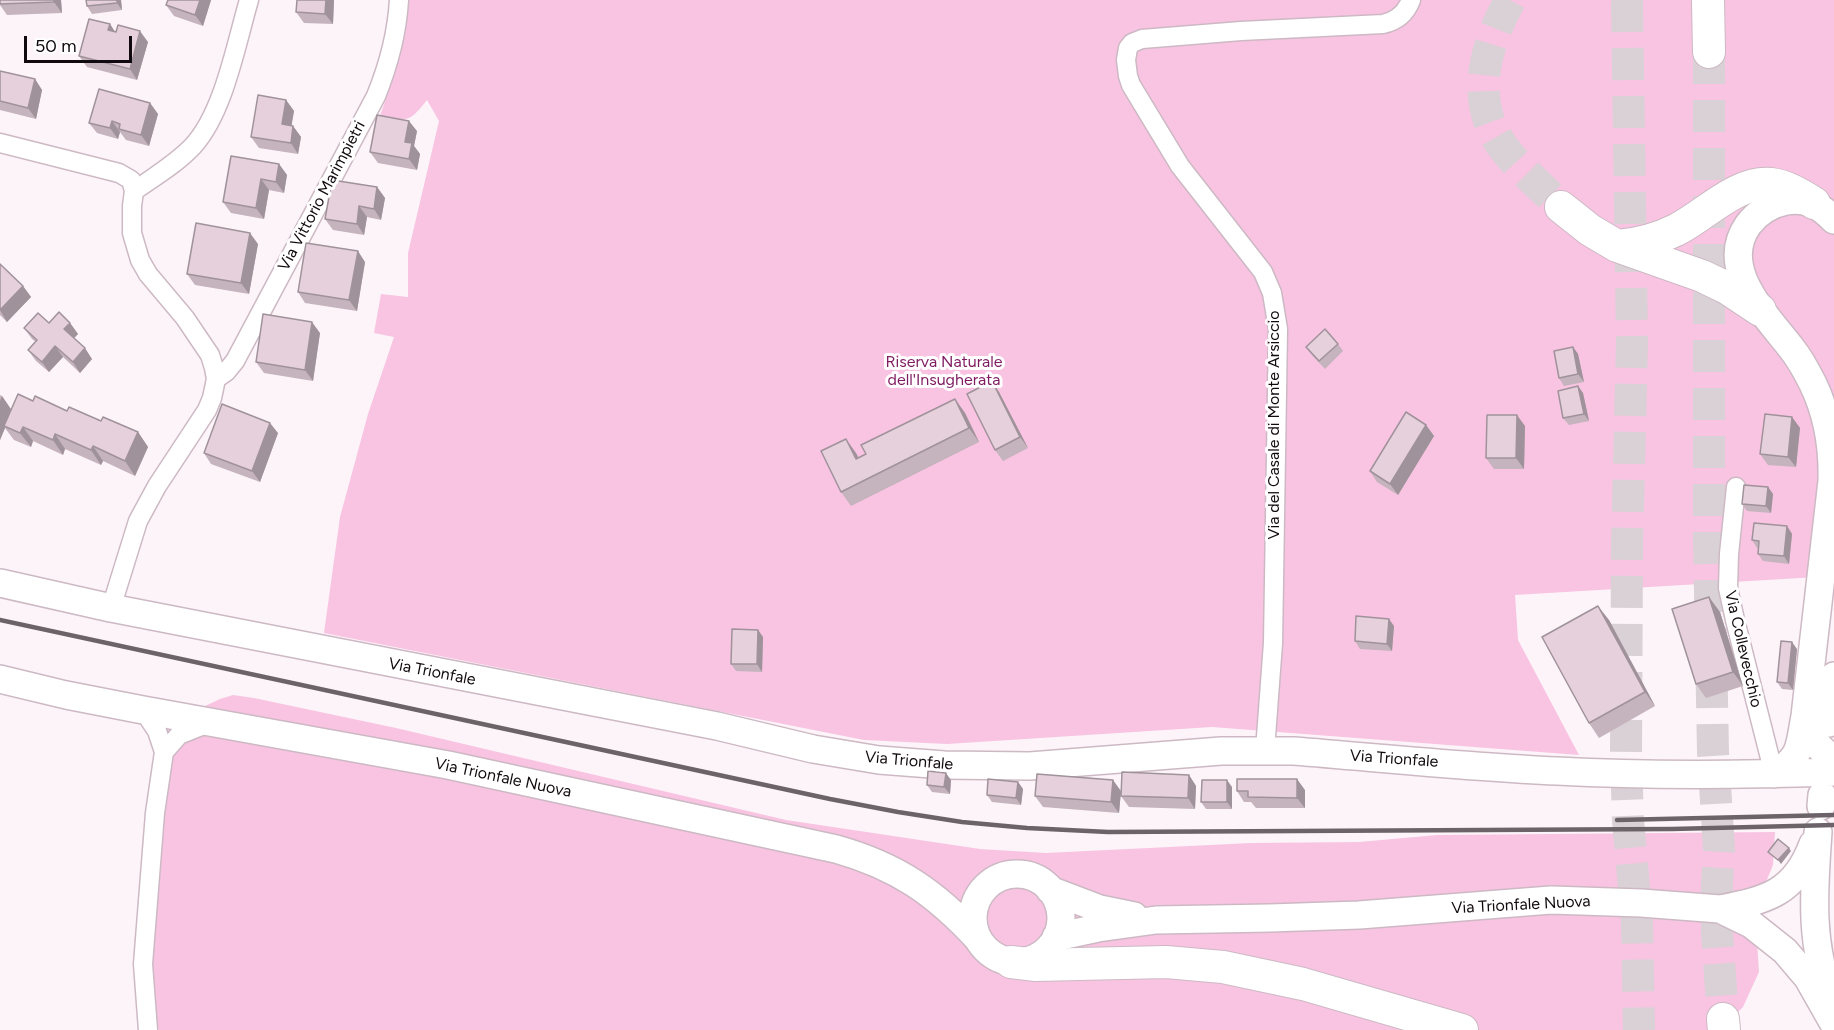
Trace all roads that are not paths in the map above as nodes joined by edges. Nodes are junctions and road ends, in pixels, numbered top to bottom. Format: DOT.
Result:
graph roads {
  1 [pos="249,0"];
  2 [pos="399,0"];
  3 [pos="1411,0"];
  4 [pos="1708,0"];
  5 [pos="1709,52"];
  6 [pos="0,143"];
  7 [pos="134,191"];
  8 [pos="1561,207"];
  9 [pos="1824,212"];
  10 [pos="1617,246"];
  11 [pos="1760,310"];
  12 [pos="216,379"];
  13 [pos="1736,487"];
  14 [pos="0,583"];
  15 [pos="111,609"];
  16 [pos="1834,676"];
  17 [pos="0,678"];
  18 [pos="143,710"];
  19 [pos="1817,720"];
  20 [pos="211,722"];
  21 [pos="1265,750"];
  22 [pos="164,752"];
  23 [pos="1834,758"];
  24 [pos="1774,774"];
  25 [pos="1824,801"];
  26 [pos="1050,890"];
  27 [pos="1720,909"];
  28 [pos="1156,920"];
  29 [pos="1056,937"];
  30 [pos="979,940"];
  31 [pos="1011,962"];
  32 [pos="1834,1005"];
  33 [pos="1834,1024"];
  34 [pos="148,1030"];
  35 [pos="1462,1030"];
  1 -- 7 [label="street"];
  2 -- 12 [label="street, Via Vittorio Marimpietri"];
  3 -- 21 [label="street, Via del Casale di Monte Arsiccio"];
  4 -- 5 [label="highway"];
  6 -- 7 [label="street"];
  7 -- 12 [label="street"];
  8 -- 10 [label="highway"];
  9 -- 10 [label="highway"];
  9 -- 11 [label="main road"];
  10 -- 11 [label="highway"];
  11 -- 19 [label="main road"];
  12 -- 15 [label="street"];
  13 -- 24 [label="street, Via Collevecchio"];
  14 -- 15 [label="main road, Via Trionfale"];
  15 -- 21 [label="main road, Via Trionfale"];
  16 -- 19 [label="main road"];
  17 -- 18 [label="main road, Via Trionfale Nuova"];
  18 -- 20 [label="main road, Via Trionfale Nuova"];
  18 -- 22 [label="street"];
  19 -- 23 [label="main road"];
  19 -- 24 [label="main road"];
  20 -- 22 [label="street"];
  20 -- 30 [label="main road, Via Trionfale Nuova"];
  21 -- 24 [label="main road, Via Trionfale"];
  22 -- 34 [label="street"];
  24 -- 25 [label="main road, Via Trionfale"];
  25 -- 27 [label="main road"];
  25 -- 32 [label="main road"];
  26 -- 28 [label="main road, Via Trionfale Nuova"];
  26 -- 29 [label="main road"];
  26 -- 30 [label="main road"];
  27 -- 28 [label="main road, Via Trionfale Nuova"];
  27 -- 33 [label="main road, Via Trionfale Nuova"];
  28 -- 29 [label="main road, Via Trionfale Nuova"];
  29 -- 31 [label="main road"];
  30 -- 31 [label="main road"];
  31 -- 35 [label="highway"];
}
